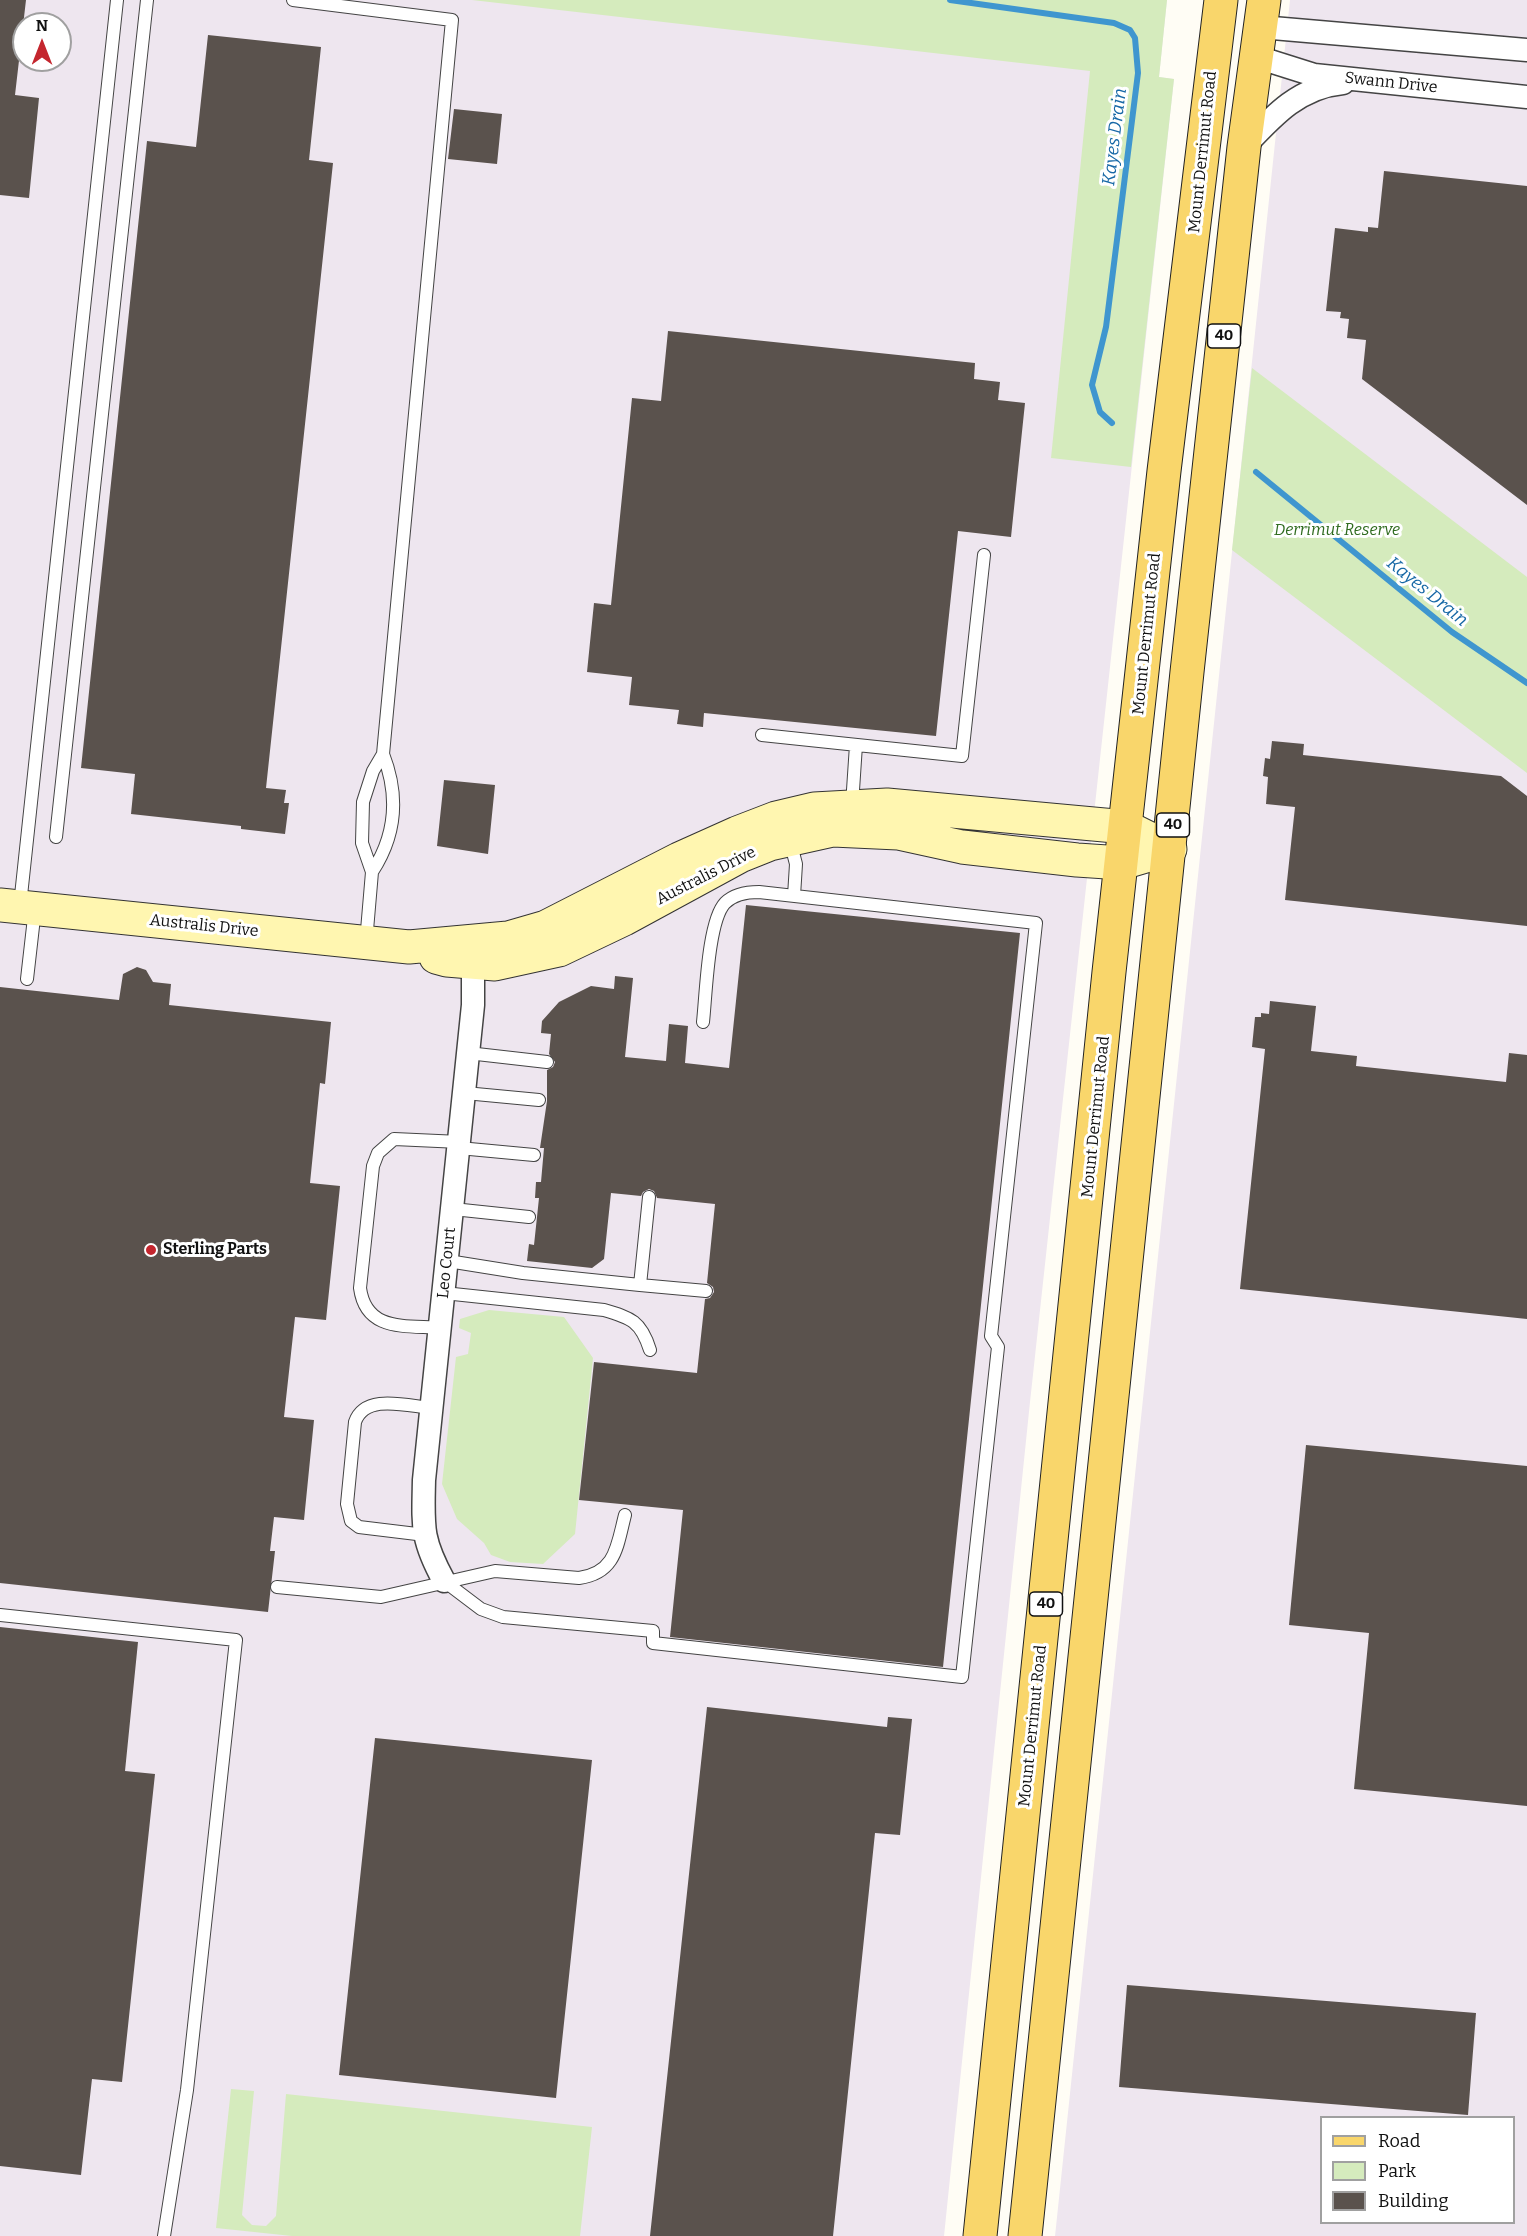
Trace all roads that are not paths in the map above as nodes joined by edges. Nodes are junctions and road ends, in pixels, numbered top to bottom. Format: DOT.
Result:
graph roads {
  1 [pos="117,0"];
  2 [pos="147,0"];
  3 [pos="293,0"];
  4 [pos="1221,0"];
  5 [pos="1261,28"];
  6 [pos="1216,36"];
  7 [pos="1527,50"];
  8 [pos="1363,81"];
  9 [pos="1527,97"];
  10 [pos="1244,147"];
  11 [pos="984,555"];
  12 [pos="762,735"];
  13 [pos="856,745"];
  14 [pos="383,754"];
  15 [pos="853,818"];
  16 [pos="1126,827"];
  17 [pos="786,828"];
  18 [pos="56,837"];
  19 [pos="1170,849"];
  20 [pos="1122,863"];
  21 [pos="372,872"];
  22 [pos="794,896"];
  23 [pos="18,906"];
  24 [pos="366,943"];
  25 [pos="473,952"];
  26 [pos="27,979"];
  27 [pos="703,1022"];
  28 [pos="468,1053"];
  29 [pos="547,1062"];
  30 [pos="465,1093"];
  31 [pos="539,1100"];
  32 [pos="460,1145"];
  33 [pos="534,1155"];
  34 [pos="649,1197"];
  35 [pos="453,1209"];
  36 [pos="529,1217"];
  37 [pos="448,1261"];
  38 [pos="640,1285"];
  39 [pos="706,1292"];
  40 [pos="444,1293"];
  41 [pos="441,1328"];
  42 [pos="650,1350"];
  43 [pos="432,1408"];
  44 [pos="625,1515"];
  45 [pos="425,1535"];
  46 [pos="444,1581"];
  47 [pos="277,1587"];
  48 [pos="0,1615"];
  49 [pos="164,2236"];
  50 [pos="980,2236"];
  51 [pos="1025,2236"];
  1 -- 23 [label="lane"];
  2 -- 18 [label="lane"];
  3 -- 14 [label="lane"];
  4 -- 6 [label="main road, Mount Derrimut Road / 40"];
  5 -- 6 [label="main road"];
  5 -- 7 [label="street"];
  5 -- 8 [label="street, Swann Drive"];
  5 -- 10 [label="main road, 40"];
  6 -- 16 [label="main road, Mount Derrimut Road / 40"];
  8 -- 9 [label="street, Swann Drive"];
  8 -- 10 [label="street"];
  10 -- 19 [label="main road, 40"];
  11 -- 13 [label="lane"];
  12 -- 13 [label="lane"];
  13 -- 15 [label="lane"];
  14 -- 21 [label="lane"];
  14 -- 21 [label="lane"];
  15 -- 16 [label="street, Australis Drive"];
  15 -- 17 [label="street, Australis Drive"];
  15 -- 20 [label="street, Australis Drive"];
  16 -- 19 [label="street"];
  16 -- 20 [label="main road, Mount Derrimut Road / 40"];
  17 -- 22 [label="lane"];
  17 -- 25 [label="street, Australis Drive"];
  19 -- 20 [label="street"];
  19 -- 51 [label="main road, 40"];
  20 -- 50 [label="main road, Mount Derrimut Road / 40"];
  21 -- 24 [label="lane"];
  22 -- 27 [label="lane"];
  22 -- 46 [label="lane"];
  23 -- 24 [label="street, Australis Drive"];
  23 -- 26 [label="lane"];
  24 -- 25 [label="street, Australis Drive"];
  25 -- 28 [label="street, Leo Court"];
  28 -- 29 [label="lane"];
  28 -- 30 [label="street, Leo Court"];
  30 -- 31 [label="lane"];
  30 -- 32 [label="street, Leo Court"];
  32 -- 33 [label="lane"];
  32 -- 35 [label="street, Leo Court"];
  32 -- 41 [label="lane"];
  34 -- 38 [label="lane"];
  35 -- 36 [label="lane"];
  35 -- 37 [label="street, Leo Court"];
  37 -- 38 [label="lane"];
  37 -- 40 [label="street, Leo Court"];
  38 -- 39 [label="lane"];
  40 -- 41 [label="street, Leo Court"];
  40 -- 42 [label="lane"];
  41 -- 43 [label="street, Leo Court"];
  43 -- 45 [label="street, Leo Court"];
  43 -- 45 [label="lane"];
  44 -- 46 [label="lane"];
  45 -- 46 [label="street, Leo Court"];
  46 -- 47 [label="lane"];
  48 -- 49 [label="lane"];
}
